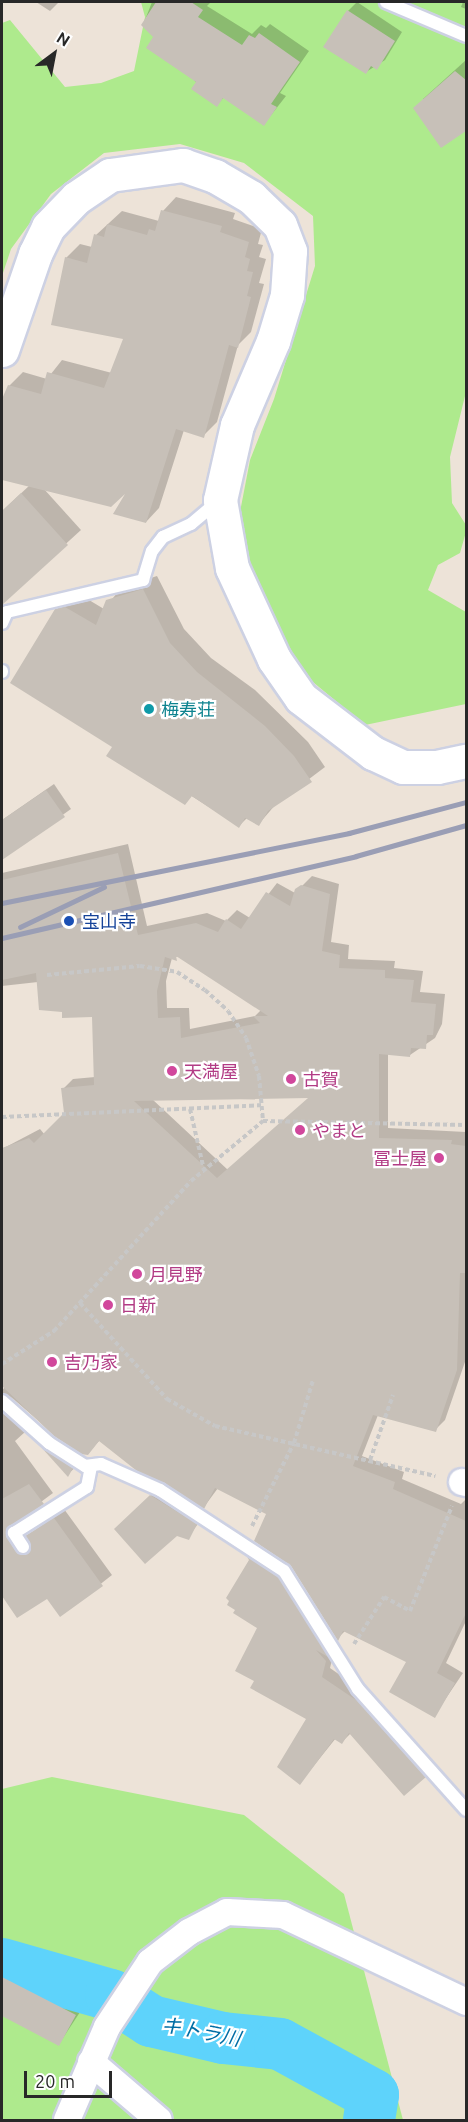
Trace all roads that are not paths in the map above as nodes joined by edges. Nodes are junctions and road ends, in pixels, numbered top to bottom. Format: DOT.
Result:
graph roads {
  1 [pos="386,2"];
  2 [pos="466,36"];
  3 [pos="2,350"];
  4 [pos="220,500"];
  5 [pos="2,623"];
  6 [pos="466,761"];
  7 [pos="2,1401"];
  8 [pos="91,1466"];
  9 [pos="23,1547"];
  10 [pos="466,1810"];
  11 [pos="466,2002"];
  12 [pos="91,2062"];
  13 [pos="67,2121"];
  14 [pos="159,2121"];
  1 -- 2 [label="lane"];
  3 -- 4 [label="main road"];
  4 -- 5 [label="lane"];
  4 -- 6 [label="main road"];
  7 -- 8 [label="lane"];
  8 -- 9 [label="lane"];
  8 -- 10 [label="lane"];
  11 -- 12 [label="street"];
  12 -- 13 [label="street"];
  12 -- 14 [label="street"];
}
